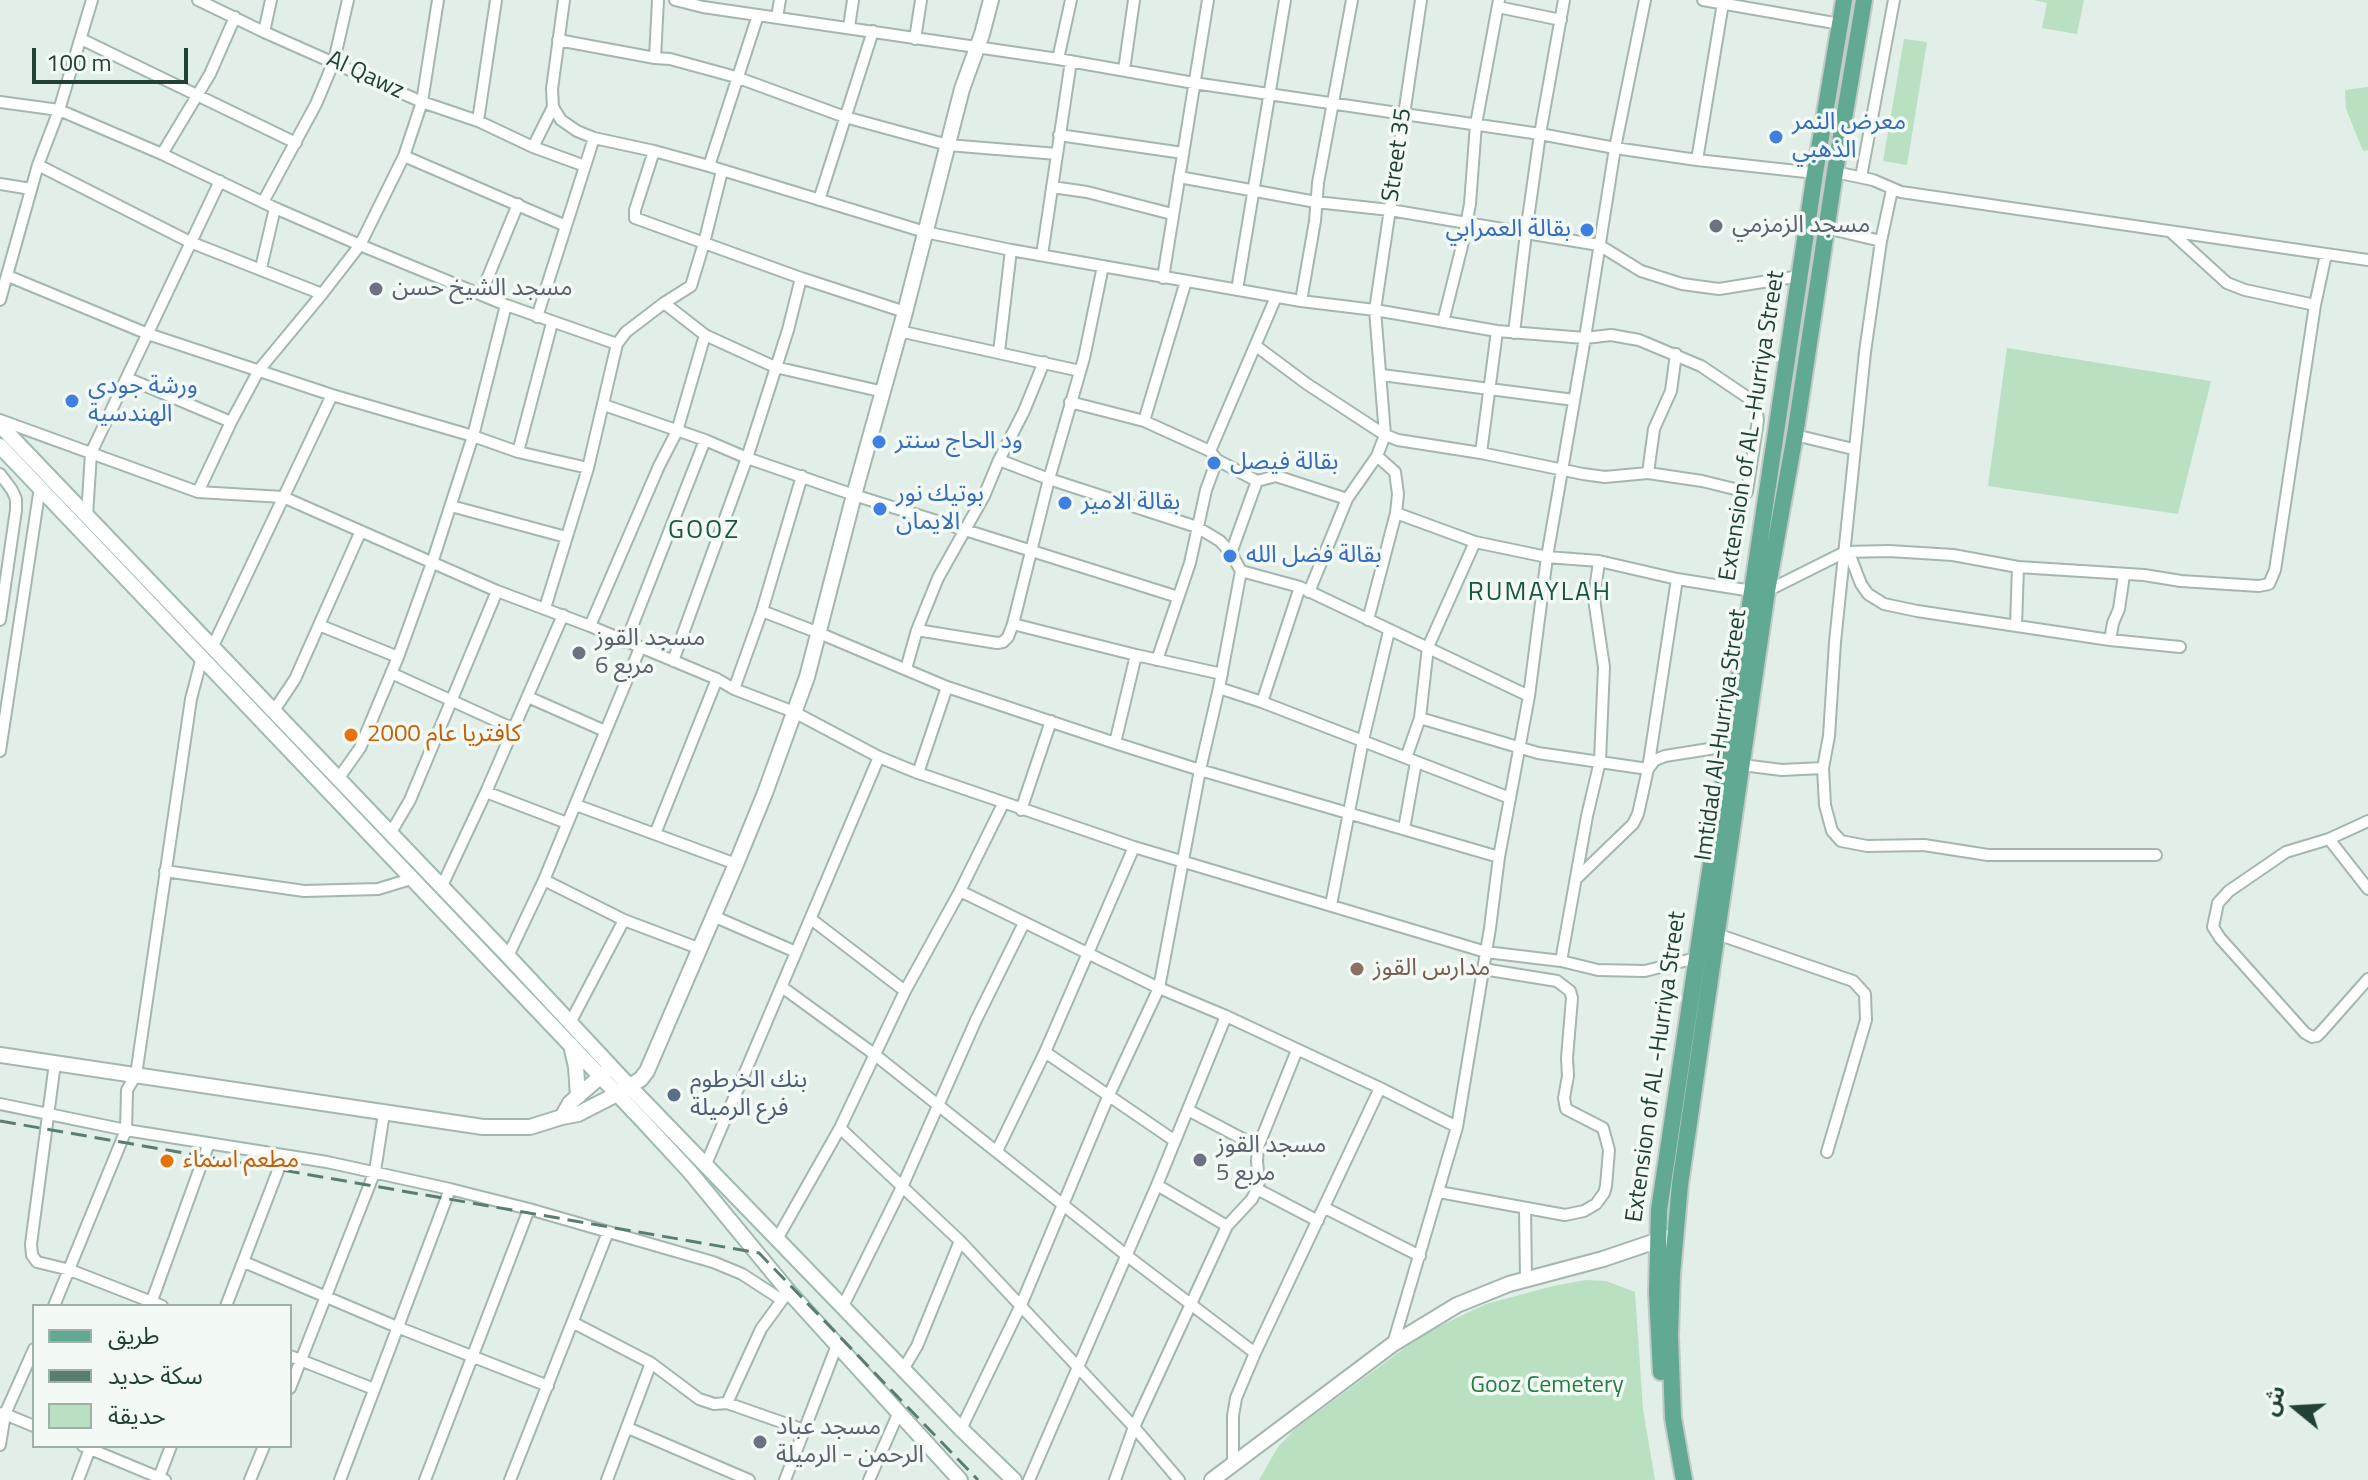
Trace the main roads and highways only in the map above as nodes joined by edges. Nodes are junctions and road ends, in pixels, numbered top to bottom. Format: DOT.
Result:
graph roads {
  1 [pos="991,0"];
  2 [pos="1844,0"];
  3 [pos="1864,0"];
  4 [pos="1780,407"];
  5 [pos="1799,409"];
  6 [pos="0,422"];
  7 [pos="0,446"];
  8 [pos="1760,591"];
  9 [pos="207,653"];
  10 [pos="571,1045"];
  11 [pos="0,1055"];
  12 [pos="607,1072"];
  13 [pos="624,1090"];
  14 [pos="578,1096"];
  15 [pos="562,1117"];
  16 [pos="1675,1237"];
  17 [pos="1657,1240"];
  18 [pos="960,1480"];
  19 [pos="1014,1480"];
  20 [pos="1212,1480"];
  21 [pos="1676,1480"];
  22 [pos="1684,1480"];
  1 -- 13 [label="main road"];
  2 -- 4 [label="main road, Extension of AL -Hurriya Street"];
  3 -- 5 [label="main road, Imtidad Al-Hurriya Street"];
  4 -- 5 [label="main road"];
  4 -- 8 [label="main road, Extension of AL -Hurriya Street"];
  5 -- 8 [label="main road, Imtidad Al-Hurriya Street"];
  6 -- 9 [label="main road"];
  7 -- 9 [label="main road"];
  8 -- 16 [label="main road, Imtidad Al-Hurriya Street"];
  8 -- 17 [label="main road, Extension of AL -Hurriya Street"];
  9 -- 10 [label="main road"];
  9 -- 12 [label="main road"];
  10 -- 12 [label="main road"];
  10 -- 14 [label="main road"];
  11 -- 15 [label="main road"];
  12 -- 13 [label="main road"];
  12 -- 14 [label="main road"];
  13 -- 15 [label="main road"];
  13 -- 18 [label="main road"];
  13 -- 19 [label="main road"];
  14 -- 15 [label="main road"];
  16 -- 17 [label="main road"];
  16 -- 22 [label="main road, Imtidad Al-Hurriya Street"];
  17 -- 20 [label="main road"];
  17 -- 21 [label="main road, Extension of AL -Hurriya Street"];
}
